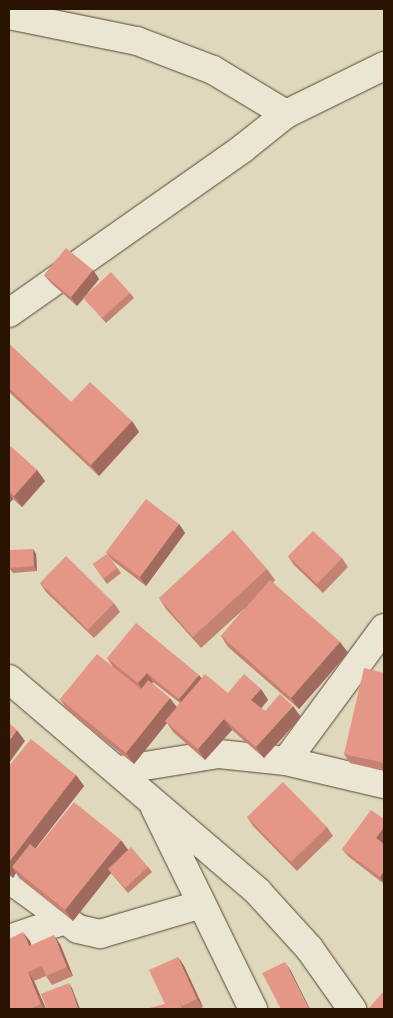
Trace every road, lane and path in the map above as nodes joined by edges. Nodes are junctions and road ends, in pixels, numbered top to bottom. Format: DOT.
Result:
graph roads {
  1 [pos="9,15"];
  2 [pos="384,66"];
  3 [pos="286,114"];
  4 [pos="9,313"];
  5 [pos="384,628"];
  6 [pos="9,679"];
  7 [pos="286,761"];
  8 [pos="120,770"];
  9 [pos="384,784"];
  10 [pos="149,796"];
  11 [pos="9,879"];
  12 [pos="202,904"];
  13 [pos="65,920"];
  14 [pos="9,939"];
  15 [pos="253,1009"];
  16 [pos="352,1009"];
  1 -- 3 [label="street"];
  2 -- 3 [label="street"];
  3 -- 4 [label="street"];
  5 -- 7 [label="street"];
  6 -- 8 [label="street"];
  7 -- 8 [label="street"];
  7 -- 9 [label="street"];
  8 -- 10 [label="street"];
  10 -- 12 [label="street"];
  10 -- 16 [label="street"];
  11 -- 13 [label="street"];
  12 -- 13 [label="street"];
  12 -- 15 [label="street"];
  13 -- 14 [label="street"];
}
